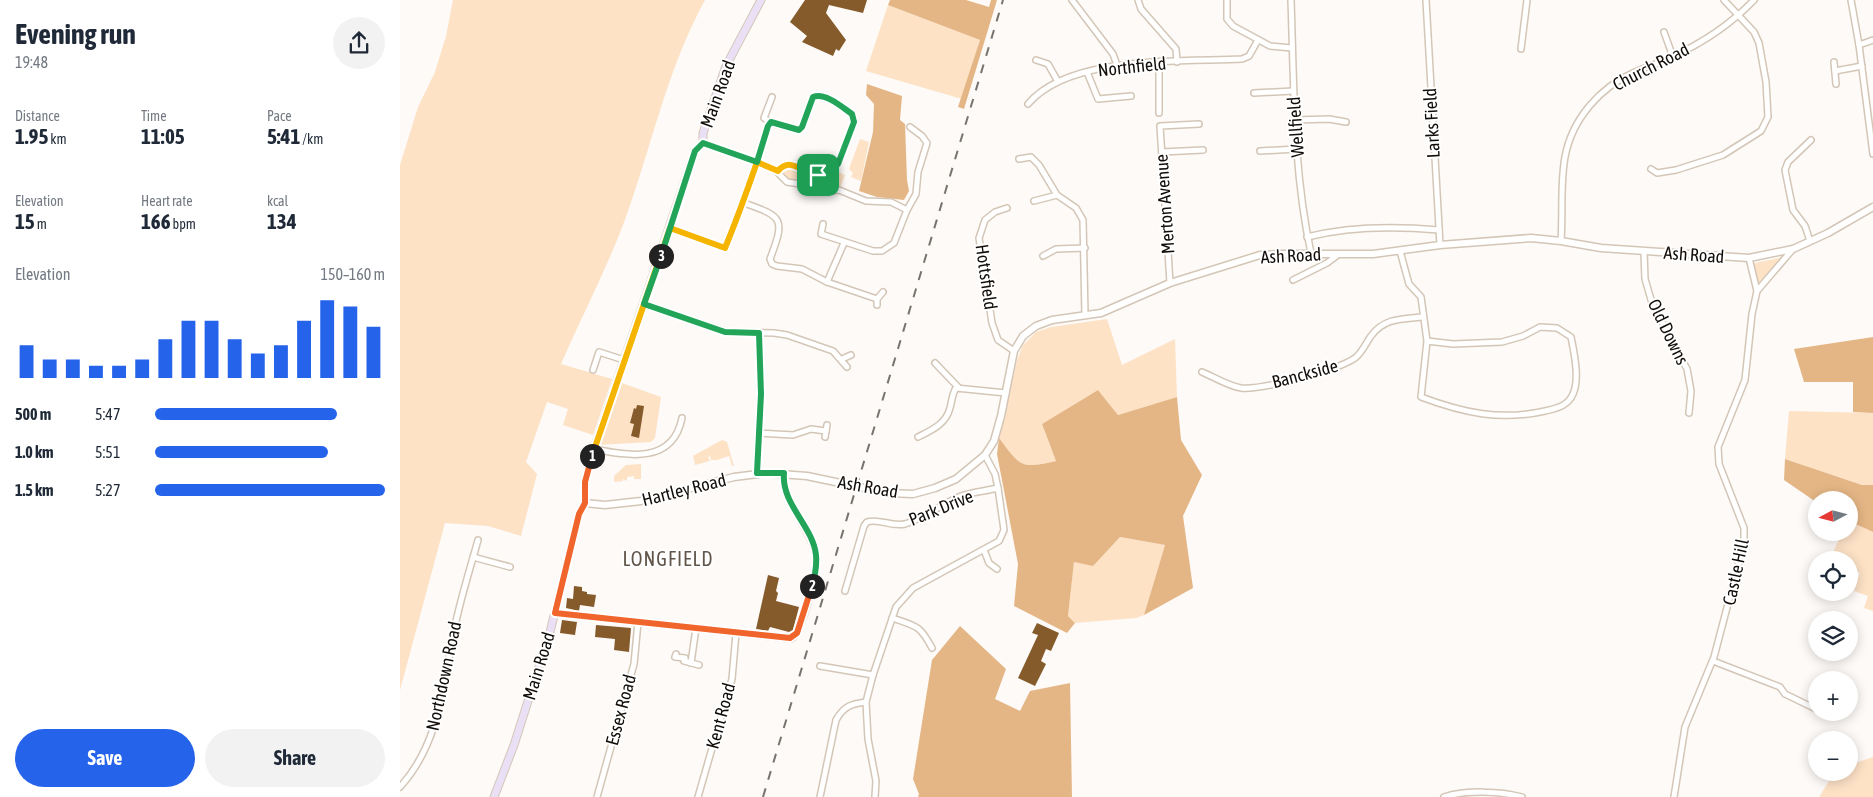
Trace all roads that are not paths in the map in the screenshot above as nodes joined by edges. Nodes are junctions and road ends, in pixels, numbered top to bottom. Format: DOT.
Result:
graph roads {
  1 [pos="761,0"];
  2 [pos="1072,0"];
  3 [pos="1138,0"];
  4 [pos="1226,0"];
  5 [pos="1291,0"];
  6 [pos="1426,0"];
  7 [pos="1528,0"];
  8 [pos="1724,0"];
  9 [pos="1754,0"];
  10 [pos="1851,0"];
  11 [pos="1740,15"];
  12 [pos="1664,32"];
  13 [pos="1258,40"];
  14 [pos="1873,40"];
  15 [pos="1859,45"];
  16 [pos="1292,48"];
  17 [pos="1521,49"];
  18 [pos="1673,57"];
  19 [pos="1036,60"];
  20 [pos="1177,62"];
  21 [pos="1834,62"];
  22 [pos="1159,63"];
  23 [pos="1118,65"];
  24 [pos="1862,66"];
  25 [pos="1835,71"];
  26 [pos="1087,72"];
  27 [pos="1058,80"];
  28 [pos="1836,84"];
  29 [pos="1293,91"];
  30 [pos="1254,92"];
  31 [pos="1131,96"];
  32 [pos="772,97"];
  33 [pos="1028,104"];
  34 [pos="1159,113"];
  35 [pos="1295,120"];
  36 [pos="771,122"];
  37 [pos="1346,122"];
  38 [pos="1199,124"];
  39 [pos="910,127"];
  40 [pos="1811,140"];
  41 [pos="703,143"];
  42 [pos="1297,149"];
  43 [pos="1203,150"];
  44 [pos="1260,151"];
  45 [pos="1162,152"];
  46 [pos="1873,154"];
  47 [pos="1019,159"];
  48 [pos="757,162"];
  49 [pos="1651,169"];
  50 [pos="778,171"];
  51 [pos="1057,195"];
  52 [pos="1034,201"];
  53 [pos="744,203"];
  54 [pos="1007,208"];
  55 [pos="1873,208"];
  56 [pos="906,210"];
  57 [pos="823,224"];
  58 [pos="670,228"];
  59 [pos="1439,230"];
  60 [pos="692,236"];
  61 [pos="1307,237"];
  62 [pos="1562,241"];
  63 [pos="1810,242"];
  64 [pos="844,243"];
  65 [pos="1440,245"];
  66 [pos="1084,248"];
  67 [pos="1793,249"];
  68 [pos="1400,251"];
  69 [pos="1644,252"];
  70 [pos="1310,254"];
  71 [pos="1339,254"];
  72 [pos="1043,256"];
  73 [pos="1750,258"];
  74 [pos="1293,280"];
  75 [pos="827,282"];
  76 [pos="1170,283"];
  77 [pos="1757,291"];
  78 [pos="883,292"];
  79 [pos="877,299"];
  80 [pos="644,304"];
  81 [pos="877,305"];
  82 [pos="1085,315"];
  83 [pos="1422,317"];
  84 [pos="759,333"];
  85 [pos="1427,341"];
  86 [pos="1014,351"];
  87 [pos="851,355"];
  88 [pos="624,360"];
  89 [pos="842,360"];
  90 [pos="935,363"];
  91 [pos="848,367"];
  92 [pos="593,370"];
  93 [pos="1202,372"];
  94 [pos="958,387"];
  95 [pos="1006,393"];
  96 [pos="1689,413"];
  97 [pos="682,418"];
  98 [pos="827,425"];
  99 [pos="920,427"];
  100 [pos="758,433"];
  101 [pos="924,434"];
  102 [pos="918,437"];
  103 [pos="594,449"];
  104 [pos="985,455"];
  105 [pos="757,473"];
  106 [pos="784,473"];
  107 [pos="998,488"];
  108 [pos="585,503"];
  109 [pos="478,540"];
  110 [pos="984,550"];
  111 [pos="473,557"];
  112 [pos="510,567"];
  113 [pos="997,569"];
  114 [pos="845,591"];
  115 [pos="555,613"];
  116 [pos="892,618"];
  117 [pos="638,622"];
  118 [pos="696,628"];
  119 [pos="736,633"];
  120 [pos="932,648"];
  121 [pos="676,654"];
  122 [pos="1713,661"];
  123 [pos="692,663"];
  124 [pos="699,665"];
  125 [pos="820,666"];
  126 [pos="873,675"];
  127 [pos="866,702"];
  128 [pos="1808,705"];
  129 [pos="400,787"];
  130 [pos="494,797"];
  131 [pos="598,797"];
  132 [pos="698,797"];
  133 [pos="820,797"];
  134 [pos="875,797"];
  135 [pos="1444,797"];
  136 [pos="1522,797"];
  137 [pos="1674,797"];
  1 -- 41 [label="main road, Main Road"];
  2 -- 23 [label="street"];
  3 -- 20 [label="street"];
  4 -- 13 [label="street"];
  5 -- 16 [label="street, Wellfield"];
  6 -- 59 [label="street, Larks Field"];
  7 -- 17 [label="street"];
  8 -- 11 [label="street"];
  9 -- 11 [label="street, Church Road"];
  10 -- 15 [label="street"];
  11 -- 18 [label="street, Church Road"];
  11 -- 49 [label="street"];
  12 -- 18 [label="street"];
  13 -- 16 [label="street"];
  13 -- 20 [label="street, Northfield"];
  14 -- 15 [label="street"];
  15 -- 24 [label="street"];
  16 -- 29 [label="street, Wellfield"];
  18 -- 62 [label="street, Church Road"];
  19 -- 27 [label="street"];
  20 -- 22 [label="street, Northfield"];
  21 -- 25 [label="street"];
  22 -- 23 [label="street, Northfield"];
  22 -- 34 [label="street"];
  23 -- 26 [label="street, Northfield"];
  24 -- 25 [label="street"];
  24 -- 46 [label="street"];
  25 -- 28 [label="street"];
  26 -- 27 [label="street, Northfield"];
  26 -- 31 [label="street, Northfield"];
  27 -- 33 [label="street, Northfield"];
  29 -- 30 [label="street"];
  29 -- 35 [label="street, Wellfield"];
  32 -- 36 [label="street"];
  35 -- 37 [label="street"];
  35 -- 42 [label="street, Wellfield"];
  36 -- 48 [label="street"];
  36 -- 50 [label="street"];
  38 -- 45 [label="street, Merton Avenue"];
  39 -- 56 [label="street"];
  40 -- 63 [label="street"];
  41 -- 48 [label="street"];
  41 -- 58 [label="main road, Main Road"];
  42 -- 44 [label="street"];
  42 -- 61 [label="street, Wellfield"];
  43 -- 45 [label="street"];
  45 -- 76 [label="street, Merton Avenue"];
  47 -- 51 [label="street"];
  48 -- 50 [label="street"];
  48 -- 53 [label="street"];
  50 -- 56 [label="street"];
  51 -- 52 [label="street"];
  51 -- 66 [label="street"];
  53 -- 60 [label="street"];
  53 -- 75 [label="street"];
  54 -- 86 [label="street, Hottsfield"];
  55 -- 63 [label="street, Ash Road"];
  56 -- 64 [label="street"];
  57 -- 64 [label="street"];
  58 -- 60 [label="street"];
  58 -- 80 [label="main road, Main Road"];
  59 -- 61 [label="street"];
  59 -- 65 [label="street, Larks Field"];
  61 -- 70 [label="street, Wellfield"];
  62 -- 65 [label="street, Ash Road"];
  62 -- 69 [label="street, Ash Road"];
  63 -- 67 [label="street, Ash Road"];
  64 -- 75 [label="street"];
  65 -- 68 [label="street, Ash Road"];
  66 -- 72 [label="street"];
  66 -- 82 [label="street"];
  67 -- 73 [label="street, Ash Road"];
  67 -- 77 [label="street, Castle Hill"];
  68 -- 71 [label="street, Ash Road"];
  68 -- 83 [label="street"];
  69 -- 73 [label="street, Ash Road"];
  69 -- 96 [label="street, Old Downs"];
  70 -- 71 [label="street, Ash Road"];
  70 -- 76 [label="street, Ash Road"];
  71 -- 74 [label="street"];
  73 -- 77 [label="street, Castle Hill"];
  75 -- 79 [label="street"];
  76 -- 82 [label="street, Ash Road"];
  77 -- 122 [label="street, Castle Hill"];
  78 -- 79 [label="street"];
  79 -- 81 [label="street"];
  80 -- 84 [label="street"];
  80 -- 88 [label="main road, Main Road"];
  82 -- 86 [label="street, Ash Road"];
  83 -- 85 [label="street"];
  83 -- 93 [label="street, Banckside"];
  84 -- 89 [label="street"];
  84 -- 100 [label="street"];
  85 -- 85 [label="street"];
  86 -- 95 [label="street, Ash Road"];
  87 -- 89 [label="street"];
  88 -- 92 [label="street"];
  88 -- 103 [label="main road, Main Road"];
  89 -- 91 [label="street"];
  90 -- 94 [label="street"];
  94 -- 95 [label="street"];
  94 -- 101 [label="street"];
  95 -- 104 [label="street, Ash Road"];
  97 -- 103 [label="street"];
  98 -- 100 [label="street"];
  99 -- 101 [label="street"];
  100 -- 105 [label="street"];
  101 -- 102 [label="street"];
  103 -- 108 [label="main road, Main Road"];
  104 -- 106 [label="street, Ash Road"];
  104 -- 107 [label="street"];
  105 -- 106 [label="street, Hartley Road"];
  105 -- 108 [label="street, Hartley Road"];
  106 -- 119 [label="street"];
  107 -- 110 [label="street"];
  107 -- 114 [label="street, Park Drive"];
  108 -- 115 [label="main road, Main Road"];
  109 -- 111 [label="street, Northdown Road"];
  110 -- 113 [label="street"];
  110 -- 116 [label="street"];
  111 -- 112 [label="street"];
  111 -- 129 [label="street, Northdown Road"];
  115 -- 117 [label="street"];
  115 -- 130 [label="main road, Main Road"];
  116 -- 120 [label="street"];
  116 -- 126 [label="street"];
  117 -- 118 [label="street"];
  117 -- 131 [label="street, Essex Road"];
  118 -- 119 [label="street"];
  118 -- 123 [label="street"];
  119 -- 132 [label="street, Kent Road"];
  121 -- 123 [label="street"];
  122 -- 128 [label="street"];
  122 -- 137 [label="street, Castle Hill"];
  123 -- 124 [label="street"];
  125 -- 126 [label="street"];
  126 -- 127 [label="street"];
  127 -- 133 [label="street"];
  127 -- 134 [label="street"];
  135 -- 136 [label="street"];
}
